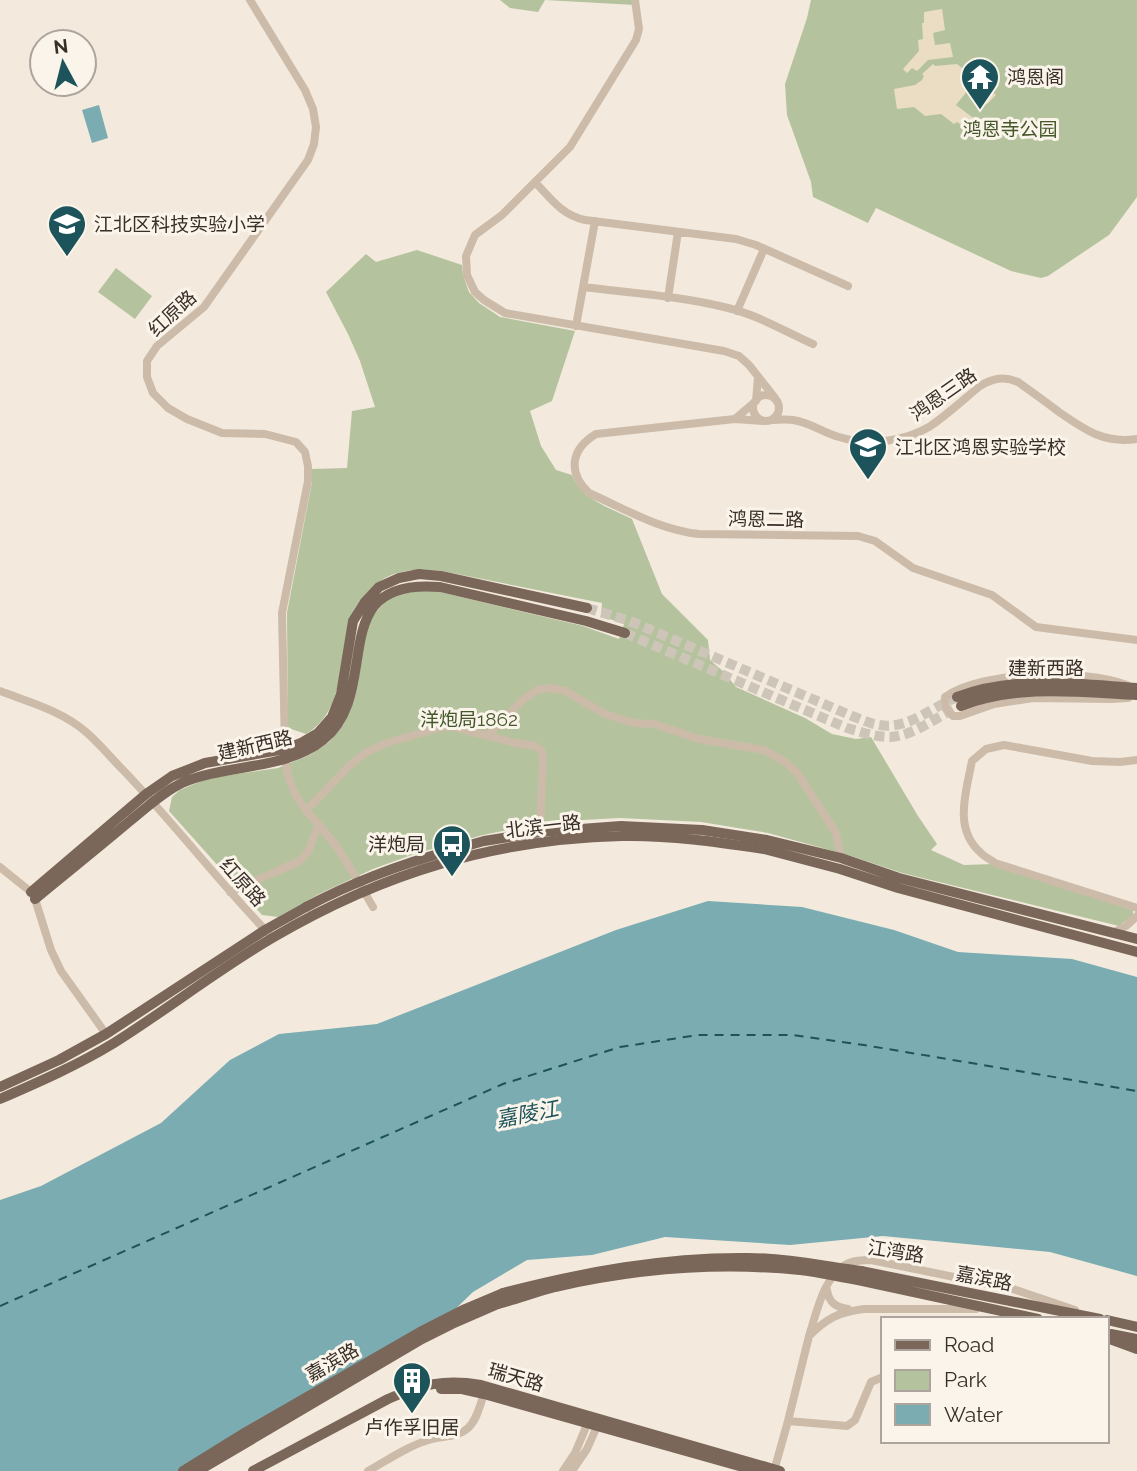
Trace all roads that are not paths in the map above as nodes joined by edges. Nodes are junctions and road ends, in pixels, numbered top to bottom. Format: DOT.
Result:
graph roads {
  1 [pos="250,0"];
  2 [pos="635,0"];
  3 [pos="535,182"];
  4 [pos="595,222"];
  5 [pos="678,232"];
  6 [pos="764,249"];
  7 [pos="848,286"];
  8 [pos="583,287"];
  9 [pos="668,298"];
  10 [pos="737,311"];
  11 [pos="576,326"];
  12 [pos="813,344"];
  13 [pos="758,377"];
  14 [pos="776,400"];
  15 [pos="756,401"];
  16 [pos="734,419"];
  17 [pos="767,420"];
  18 [pos="796,420"];
  19 [pos="1137,439"];
  20 [pos="587,608"];
  21 [pos="625,633"];
  22 [pos="1137,640"];
  23 [pos="0,691"];
  24 [pos="1136,692"];
  25 [pos="959,701"];
  26 [pos="487,736"];
  27 [pos="285,754"];
  28 [pos="1137,760"];
  29 [pos="150,798"];
  30 [pos="306,811"];
  31 [pos="318,825"];
  32 [pos="540,832"];
  33 [pos="841,858"];
  34 [pos="0,867"];
  35 [pos="230,892"];
  36 [pos="33,896"];
  37 [pos="373,906"];
  38 [pos="1137,908"];
  39 [pos="1137,916"];
  40 [pos="265,929"];
  41 [pos="1112,933"];
  42 [pos="272,938"];
  43 [pos="1137,939"];
  44 [pos="1137,952"];
  45 [pos="106,1034"];
  46 [pos="0,1087"];
  47 [pos="0,1099"];
  48 [pos="859,1276"];
  49 [pos="827,1287"];
  50 [pos="989,1308"];
  51 [pos="864,1309"];
  52 [pos="1029,1317"];
  53 [pos="1090,1317"];
  54 [pos="1095,1317"];
  55 [pos="1109,1320"];
  56 [pos="1137,1327"];
  57 [pos="1109,1335"];
  58 [pos="809,1336"];
  59 [pos="1109,1336"];
  60 [pos="1137,1339"];
  61 [pos="1137,1349"];
  62 [pos="881,1378"];
  63 [pos="484,1394"];
  64 [pos="788,1421"];
  65 [pos="594,1422"];
  66 [pos="776,1470"];
  67 [pos="183,1471"];
  68 [pos="198,1471"];
  69 [pos="253,1471"];
  70 [pos="267,1471"];
  71 [pos="368,1471"];
  72 [pos="563,1471"];
  73 [pos="572,1471"];
  74 [pos="757,1471"];
  1 -- 27 [label="street, 红原路"];
  2 -- 3 [label="street"];
  3 -- 4 [label="street"];
  3 -- 11 [label="street"];
  4 -- 5 [label="street"];
  4 -- 8 [label="street"];
  5 -- 6 [label="street"];
  5 -- 9 [label="street"];
  6 -- 7 [label="street"];
  6 -- 10 [label="street"];
  8 -- 9 [label="street"];
  8 -- 11 [label="street"];
  9 -- 10 [label="street"];
  10 -- 12 [label="street"];
  11 -- 13 [label="street"];
  13 -- 14 [label="street"];
  13 -- 15 [label="street"];
  14 -- 15 [label="street"];
  14 -- 17 [label="street"];
  14 -- 18 [label="street"];
  15 -- 16 [label="street"];
  15 -- 17 [label="street"];
  16 -- 17 [label="street"];
  16 -- 22 [label="street, 鸿恩二路"];
  17 -- 18 [label="street"];
  18 -- 19 [label="street, 鸿恩三路"];
  20 -- 27 [label="main road, 建新西路"];
  21 -- 27 [label="main road, 建新西路"];
  23 -- 29 [label="street, 红原路"];
  24 -- 24 [label="street"];
  24 -- 25 [label="main road, 建新西路"];
  26 -- 30 [label="street"];
  26 -- 32 [label="street"];
  26 -- 33 [label="street"];
  27 -- 29 [label="main road, 建新西路"];
  27 -- 30 [label="street, 红原路"];
  28 -- 38 [label="street"];
  29 -- 35 [label="street, 红原路"];
  29 -- 36 [label="main road, 建新西路"];
  30 -- 31 [label="street, 红原路"];
  31 -- 35 [label="street"];
  31 -- 37 [label="street, 红原路"];
  32 -- 33 [label="main road, 北滨一路"];
  32 -- 40 [label="main road, 北滨一路, bridge"];
  33 -- 41 [label="main road, 北滨一路"];
  34 -- 36 [label="street"];
  35 -- 40 [label="street, 红原路"];
  36 -- 45 [label="street"];
  39 -- 41 [label="street"];
  40 -- 42 [label="street, 红原路"];
  40 -- 45 [label="main road, 北滨一路"];
  41 -- 43 [label="main road, 北滨一路"];
  42 -- 44 [label="main road, 北滨一路, bridge"];
  42 -- 47 [label="main road, 北滨一路, bridge"];
  45 -- 46 [label="main road, 北滨一路"];
  48 -- 50 [label="main road, 嘉滨路"];
  48 -- 53 [label="main road, 嘉滨路"];
  48 -- 67 [label="main road, 嘉滨路, bridge"];
  48 -- 68 [label="main road, 嘉滨路, bridge"];
  49 -- 51 [label="street"];
  49 -- 54 [label="street, 江湾路"];
  49 -- 58 [label="street, 江湾路"];
  50 -- 51 [label="street"];
  50 -- 52 [label="main road, 嘉滨路"];
  51 -- 58 [label="street"];
  55 -- 56 [label="main road"];
  57 -- 60 [label="main road"];
  58 -- 64 [label="street, 江湾路"];
  59 -- 61 [label="main road"];
  62 -- 64 [label="street"];
  63 -- 65 [label="main road, 瑞天路"];
  63 -- 70 [label="main road, 瑞天路"];
  63 -- 71 [label="street"];
  64 -- 66 [label="street, 江湾路"];
  65 -- 66 [label="main road, 瑞天路"];
  65 -- 69 [label="main road, 瑞天路"];
  65 -- 72 [label="street"];
  65 -- 73 [label="street"];
  65 -- 74 [label="main road, 瑞天路"];
}
